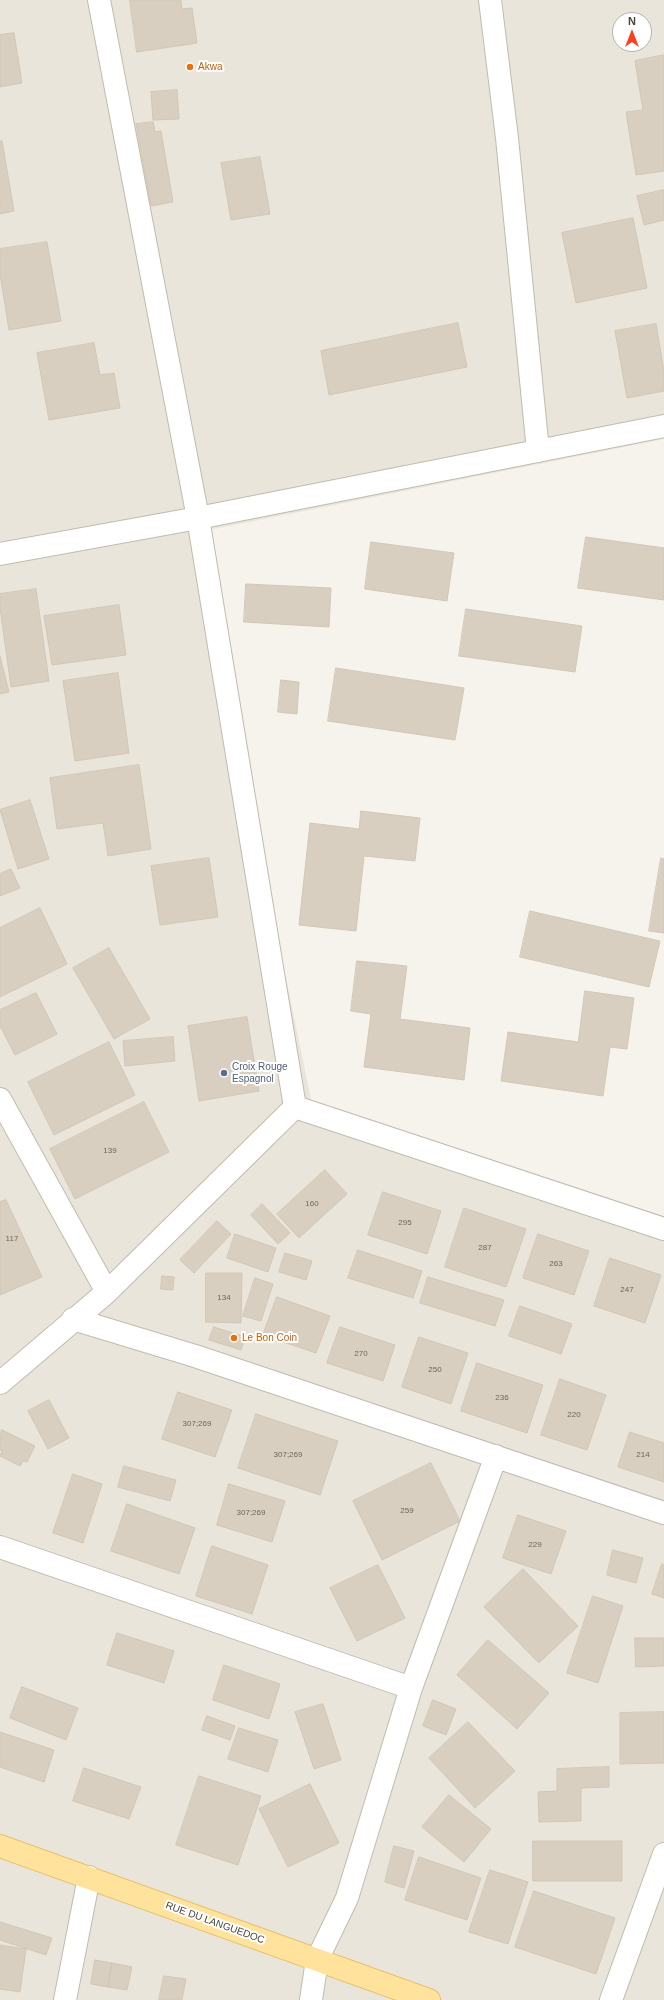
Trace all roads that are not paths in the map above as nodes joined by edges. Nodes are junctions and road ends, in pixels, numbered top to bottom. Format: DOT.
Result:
graph roads {
  1 [pos="99,0"];
  2 [pos="490,0"];
  3 [pos="664,426"];
  4 [pos="538,451"];
  5 [pos="198,518"];
  6 [pos="0,554"];
  7 [pos="0,1099"];
  8 [pos="295,1107"];
  9 [pos="664,1229"];
  10 [pos="107,1292"];
  11 [pos="73,1319"];
  12 [pos="0,1383"];
  13 [pos="496,1456"];
  14 [pos="664,1513"];
  15 [pos="0,1547"];
  16 [pos="411,1688"];
  17 [pos="0,1846"];
  18 [pos="664,1854"];
  19 [pos="89,1877"];
  20 [pos="317,1960"];
  21 [pos="65,2000"];
  22 [pos="311,2000"];
  23 [pos="429,2000"];
  24 [pos="611,2000"];
  1 -- 5 [label="street"];
  2 -- 4 [label="street"];
  3 -- 4 [label="street"];
  4 -- 5 [label="street"];
  5 -- 6 [label="street"];
  5 -- 8 [label="street"];
  7 -- 10 [label="street"];
  8 -- 9 [label="street"];
  8 -- 10 [label="street"];
  10 -- 11 [label="street"];
  11 -- 12 [label="street"];
  11 -- 13 [label="street"];
  13 -- 14 [label="street"];
  13 -- 16 [label="street"];
  15 -- 16 [label="street"];
  16 -- 20 [label="street"];
  17 -- 19 [label="main road, RUE DU LANGUEDOC"];
  18 -- 24 [label="street"];
  19 -- 20 [label="main road, RUE DU LANGUEDOC"];
  19 -- 21 [label="street"];
  20 -- 22 [label="street"];
  20 -- 23 [label="main road, RUE DU LANGUEDOC"];
}
